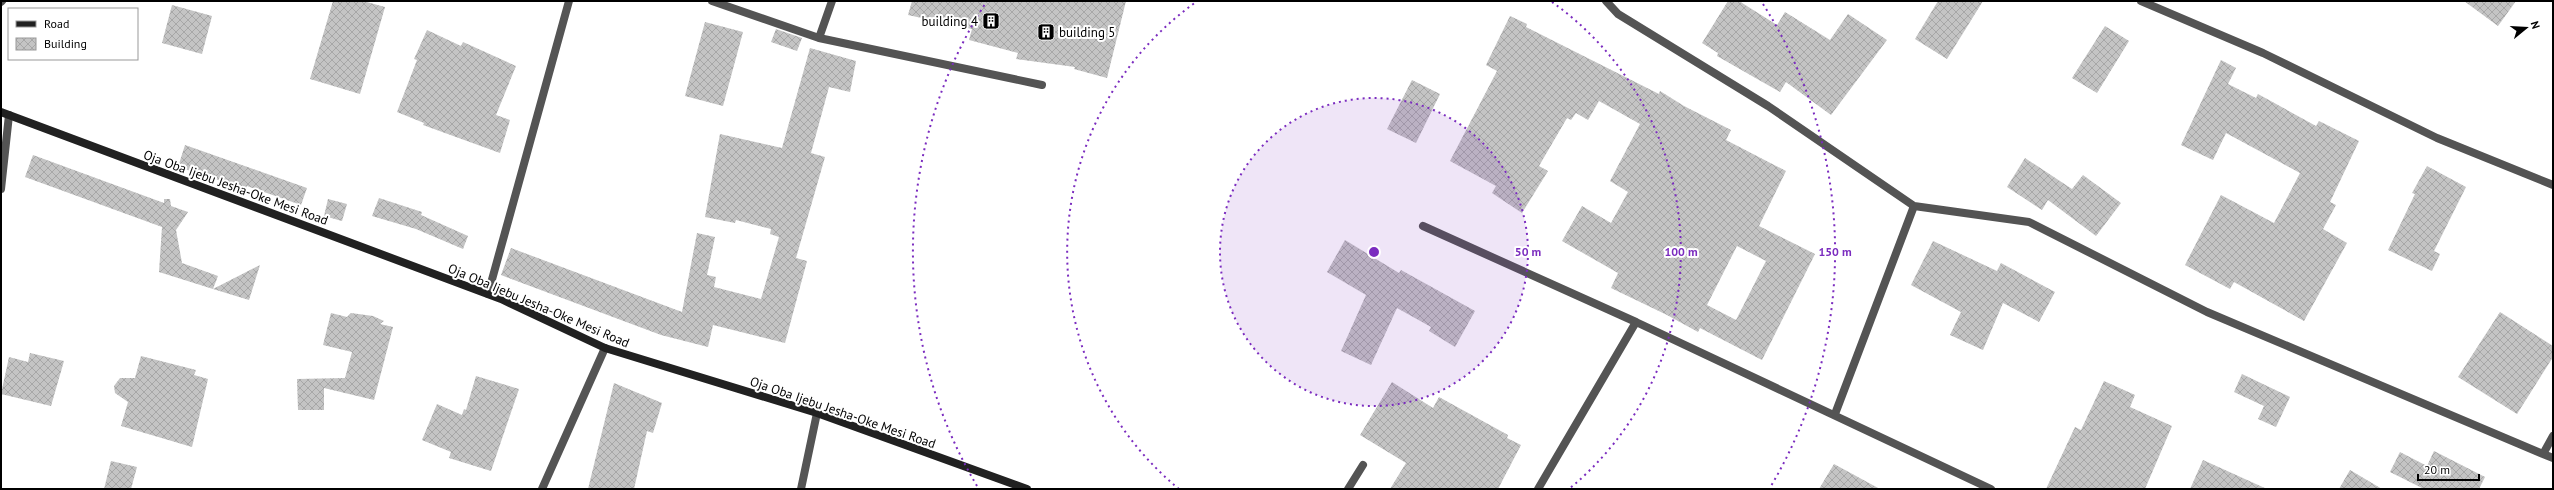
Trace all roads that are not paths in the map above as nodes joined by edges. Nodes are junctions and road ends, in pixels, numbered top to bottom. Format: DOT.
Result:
graph roads {
  1 [pos="569,1"];
  2 [pos="712,1"];
  3 [pos="832,1"];
  4 [pos="1606,1"];
  5 [pos="2141,1"];
  6 [pos="819,38"];
  7 [pos="1042,85"];
  8 [pos="5,113"];
  9 [pos="2553,185"];
  10 [pos="1,189"];
  11 [pos="1914,206"];
  12 [pos="1423,226"];
  13 [pos="488,294"];
  14 [pos="1636,322"];
  15 [pos="605,348"];
  16 [pos="817,413"];
  17 [pos="1835,414"];
  18 [pos="2553,436"];
  19 [pos="2543,454"];
  20 [pos="2553,458"];
  21 [pos="1363,466"];
  22 [pos="542,489"];
  23 [pos="801,489"];
  24 [pos="1027,489"];
  25 [pos="1348,489"];
  26 [pos="1538,489"];
  27 [pos="1991,489"];
  1 -- 13 [label="street"];
  2 -- 6 [label="street"];
  3 -- 6 [label="street"];
  4 -- 11 [label="street"];
  5 -- 9 [label="street"];
  6 -- 7 [label="street"];
  8 -- 10 [label="street"];
  8 -- 13 [label="main road, Oja Oba Ijebu Jesha-Oke Mesi Road"];
  11 -- 17 [label="street"];
  11 -- 19 [label="street"];
  12 -- 14 [label="street"];
  13 -- 15 [label="main road, Oja Oba Ijebu Jesha-Oke Mesi Road"];
  14 -- 17 [label="street"];
  14 -- 26 [label="street"];
  15 -- 16 [label="main road, Oja Oba Ijebu Jesha-Oke Mesi Road"];
  15 -- 22 [label="street"];
  16 -- 23 [label="street"];
  16 -- 24 [label="main road, Oja Oba Ijebu Jesha-Oke Mesi Road"];
  17 -- 27 [label="street"];
  18 -- 19 [label="street"];
  19 -- 20 [label="street"];
  21 -- 25 [label="street"];
}
